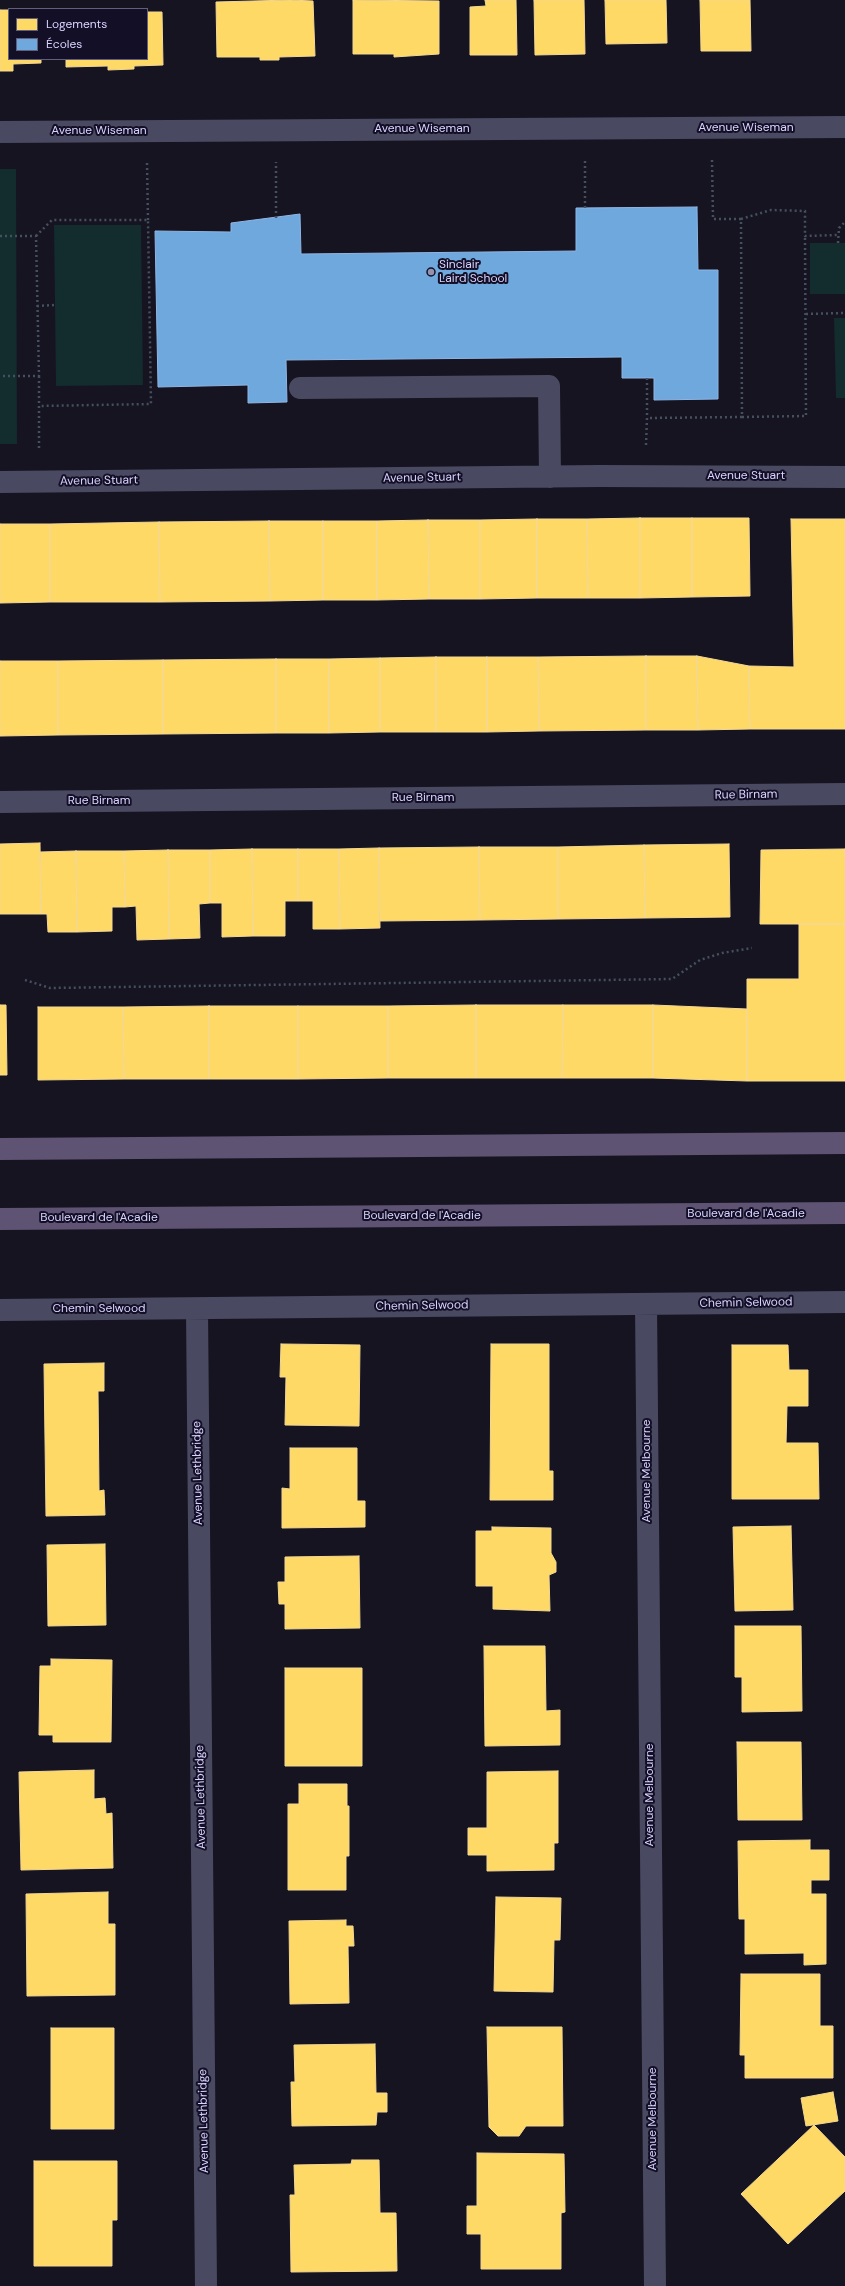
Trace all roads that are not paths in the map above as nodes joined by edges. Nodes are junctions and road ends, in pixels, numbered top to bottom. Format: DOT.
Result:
graph roads {
  1 [pos="845,127"];
  2 [pos="0,132"];
  3 [pos="300,388"];
  4 [pos="845,476"];
  5 [pos="550,477"];
  6 [pos="0,482"];
  7 [pos="845,794"];
  8 [pos="0,802"];
  9 [pos="845,1143"];
  10 [pos="0,1149"];
  11 [pos="845,1213"];
  12 [pos="0,1219"];
  13 [pos="845,1302"];
  14 [pos="646,1304"];
  15 [pos="197,1308"];
  16 [pos="0,1310"];
  17 [pos="206,2286"];
  18 [pos="655,2286"];
  1 -- 2 [label="street, Avenue Wiseman"];
  3 -- 5 [label="street"];
  4 -- 5 [label="street, Avenue Stuart"];
  5 -- 6 [label="street, Avenue Stuart"];
  7 -- 8 [label="street, Rue Birnam"];
  9 -- 10 [label="main road"];
  11 -- 12 [label="main road, Boulevard de l'Acadie"];
  13 -- 14 [label="street, Chemin Selwood"];
  14 -- 15 [label="street, Chemin Selwood"];
  14 -- 18 [label="street, Avenue Melbourne"];
  15 -- 16 [label="street, Chemin Selwood"];
  15 -- 17 [label="street, Avenue Lethbridge"];
}
